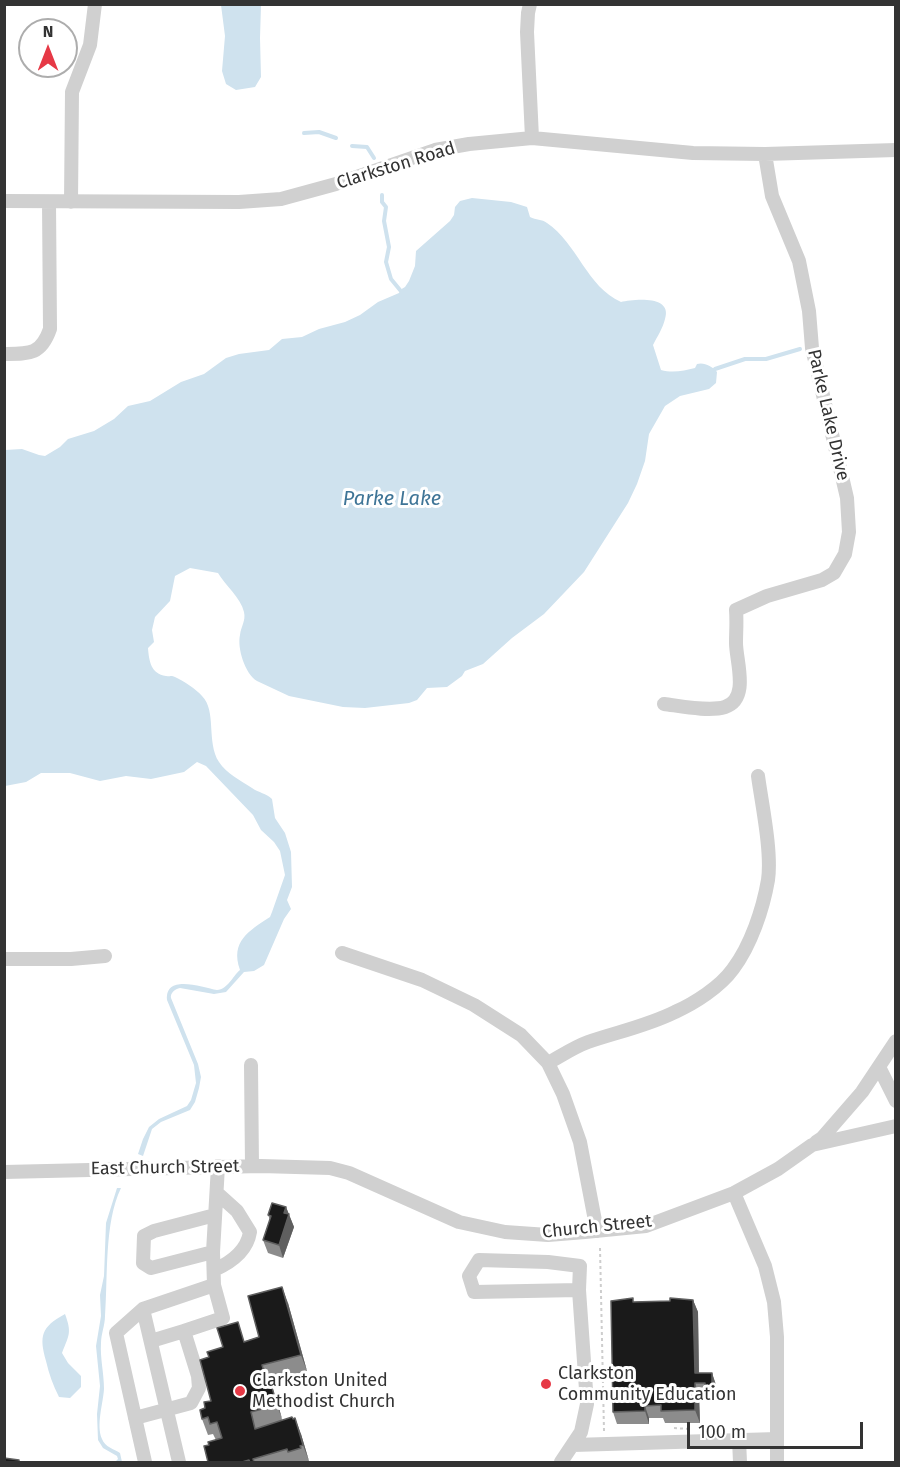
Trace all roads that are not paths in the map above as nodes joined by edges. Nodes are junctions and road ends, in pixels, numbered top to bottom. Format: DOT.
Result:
graph roads {
  1 [pos="95,4"];
  2 [pos="530,4"];
  3 [pos="532,138"];
  4 [pos="896,150"];
  5 [pos="765,154"];
  6 [pos="4,201"];
  7 [pos="50,202"];
  8 [pos="71,202"];
  9 [pos="4,354"];
  10 [pos="664,704"];
  11 [pos="758,776"];
  12 [pos="342,953"];
  13 [pos="105,956"];
  14 [pos="4,959"];
  15 [pos="896,1041"];
  16 [pos="548,1063"];
  17 [pos="251,1065"];
  18 [pos="879,1067"];
  19 [pos="896,1101"];
  20 [pos="896,1126"];
  21 [pos="812,1145"];
  22 [pos="218,1166"];
  23 [pos="252,1166"];
  24 [pos="325,1168"];
  25 [pos="4,1172"];
  26 [pos="217,1193"];
  27 [pos="734,1193"];
  28 [pos="215,1215"];
  29 [pos="597,1231"];
  30 [pos="213,1252"];
  31 [pos="214,1270"];
  32 [pos="214,1286"];
  33 [pos="579,1290"];
  34 [pos="143,1309"];
  35 [pos="184,1331"];
  36 [pos="151,1341"];
  37 [pos="168,1409"];
  38 [pos="135,1418"];
  39 [pos="777,1439"];
  40 [pos="739,1440"];
  41 [pos="573,1445"];
  42 [pos="145,1462"];
  43 [pos="179,1462"];
  44 [pos="561,1462"];
  45 [pos="740,1462"];
  46 [pos="777,1462"];
  1 -- 8 [label="street"];
  2 -- 3 [label="street"];
  3 -- 5 [label="street, Clarkston Road"];
  3 -- 8 [label="street, Clarkston Road"];
  4 -- 5 [label="street, Clarkston Road"];
  5 -- 10 [label="street, Parke Lake Drive"];
  6 -- 7 [label="street, Clarkston Road"];
  7 -- 8 [label="street, Clarkston Road"];
  7 -- 9 [label="street"];
  11 -- 16 [label="street"];
  12 -- 16 [label="street"];
  13 -- 14 [label="street"];
  15 -- 18 [label="street"];
  16 -- 29 [label="street"];
  17 -- 23 [label="street"];
  18 -- 19 [label="street"];
  18 -- 21 [label="street"];
  20 -- 21 [label="street, Church Street"];
  21 -- 27 [label="street, Church Street"];
  22 -- 23 [label="street, East Church Street"];
  22 -- 25 [label="street, East Church Street"];
  22 -- 26 [label="street"];
  23 -- 24 [label="street, East Church Street"];
  24 -- 29 [label="street, Church Street"];
  26 -- 28 [label="street"];
  26 -- 31 [label="street"];
  27 -- 29 [label="street, Church Street"];
  27 -- 39 [label="street"];
  28 -- 30 [label="street"];
  28 -- 30 [label="street"];
  30 -- 31 [label="street"];
  31 -- 32 [label="street"];
  32 -- 34 [label="street"];
  32 -- 35 [label="street"];
  33 -- 33 [label="street"];
  33 -- 41 [label="street"];
  34 -- 36 [label="street"];
  34 -- 38 [label="street"];
  35 -- 36 [label="street"];
  35 -- 37 [label="street"];
  36 -- 37 [label="street"];
  37 -- 38 [label="street"];
  37 -- 43 [label="street"];
  38 -- 42 [label="street"];
  39 -- 40 [label="street"];
  39 -- 46 [label="street"];
  40 -- 41 [label="street"];
  40 -- 45 [label="street"];
  41 -- 44 [label="street"];
}
